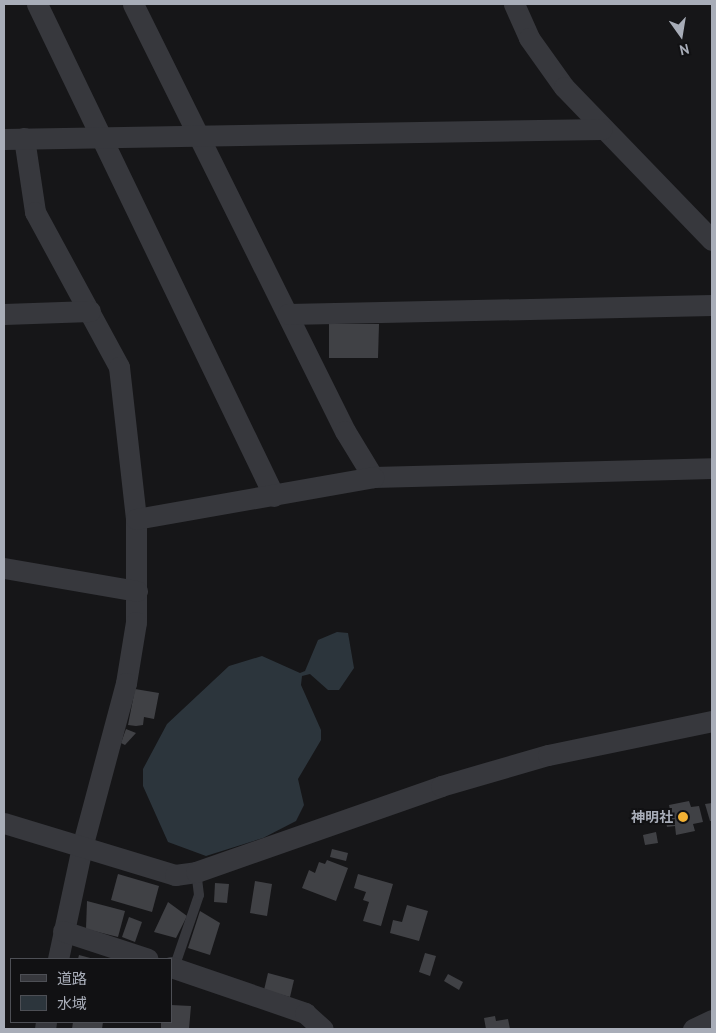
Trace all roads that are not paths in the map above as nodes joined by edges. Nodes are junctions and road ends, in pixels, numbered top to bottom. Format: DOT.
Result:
graph roads {
  1 [pos="37,4"];
  2 [pos="133,4"];
  3 [pos="514,4"];
  4 [pos="602,129"];
  5 [pos="99,136"];
  6 [pos="199,136"];
  7 [pos="14,138"];
  8 [pos="712,240"];
  9 [pos="712,305"];
  10 [pos="90,311"];
  11 [pos="4,314"];
  12 [pos="288,314"];
  13 [pos="712,468"];
  14 [pos="372,477"];
  15 [pos="274,496"];
  16 [pos="136,519"];
  17 [pos="4,568"];
  18 [pos="137,591"];
  19 [pos="712,721"];
  20 [pos="4,824"];
  21 [pos="82,847"];
  22 [pos="196,872"];
  23 [pos="63,931"];
  24 [pos="58,958"];
  25 [pos="145,958"];
  26 [pos="172,968"];
  27 [pos="712,1020"];
  28 [pos="324,1029"];
  29 [pos="693,1029"];
  1 -- 5 [label="street"];
  2 -- 6 [label="street"];
  3 -- 4 [label="street"];
  4 -- 6 [label="street"];
  4 -- 8 [label="street"];
  5 -- 6 [label="street"];
  5 -- 7 [label="street"];
  5 -- 15 [label="street"];
  6 -- 12 [label="street"];
  7 -- 10 [label="street"];
  9 -- 12 [label="street"];
  10 -- 11 [label="street"];
  10 -- 16 [label="street"];
  12 -- 14 [label="street"];
  13 -- 14 [label="street"];
  14 -- 15 [label="street"];
  15 -- 16 [label="street"];
  16 -- 18 [label="street"];
  17 -- 18 [label="street"];
  18 -- 21 [label="street"];
  19 -- 22 [label="street"];
  20 -- 21 [label="street"];
  21 -- 22 [label="street"];
  21 -- 23 [label="street"];
  22 -- 26 [label="lane"];
  23 -- 24 [label="street"];
  23 -- 25 [label="street"];
  26 -- 28 [label="street"];
  27 -- 29 [label="street"];
}
